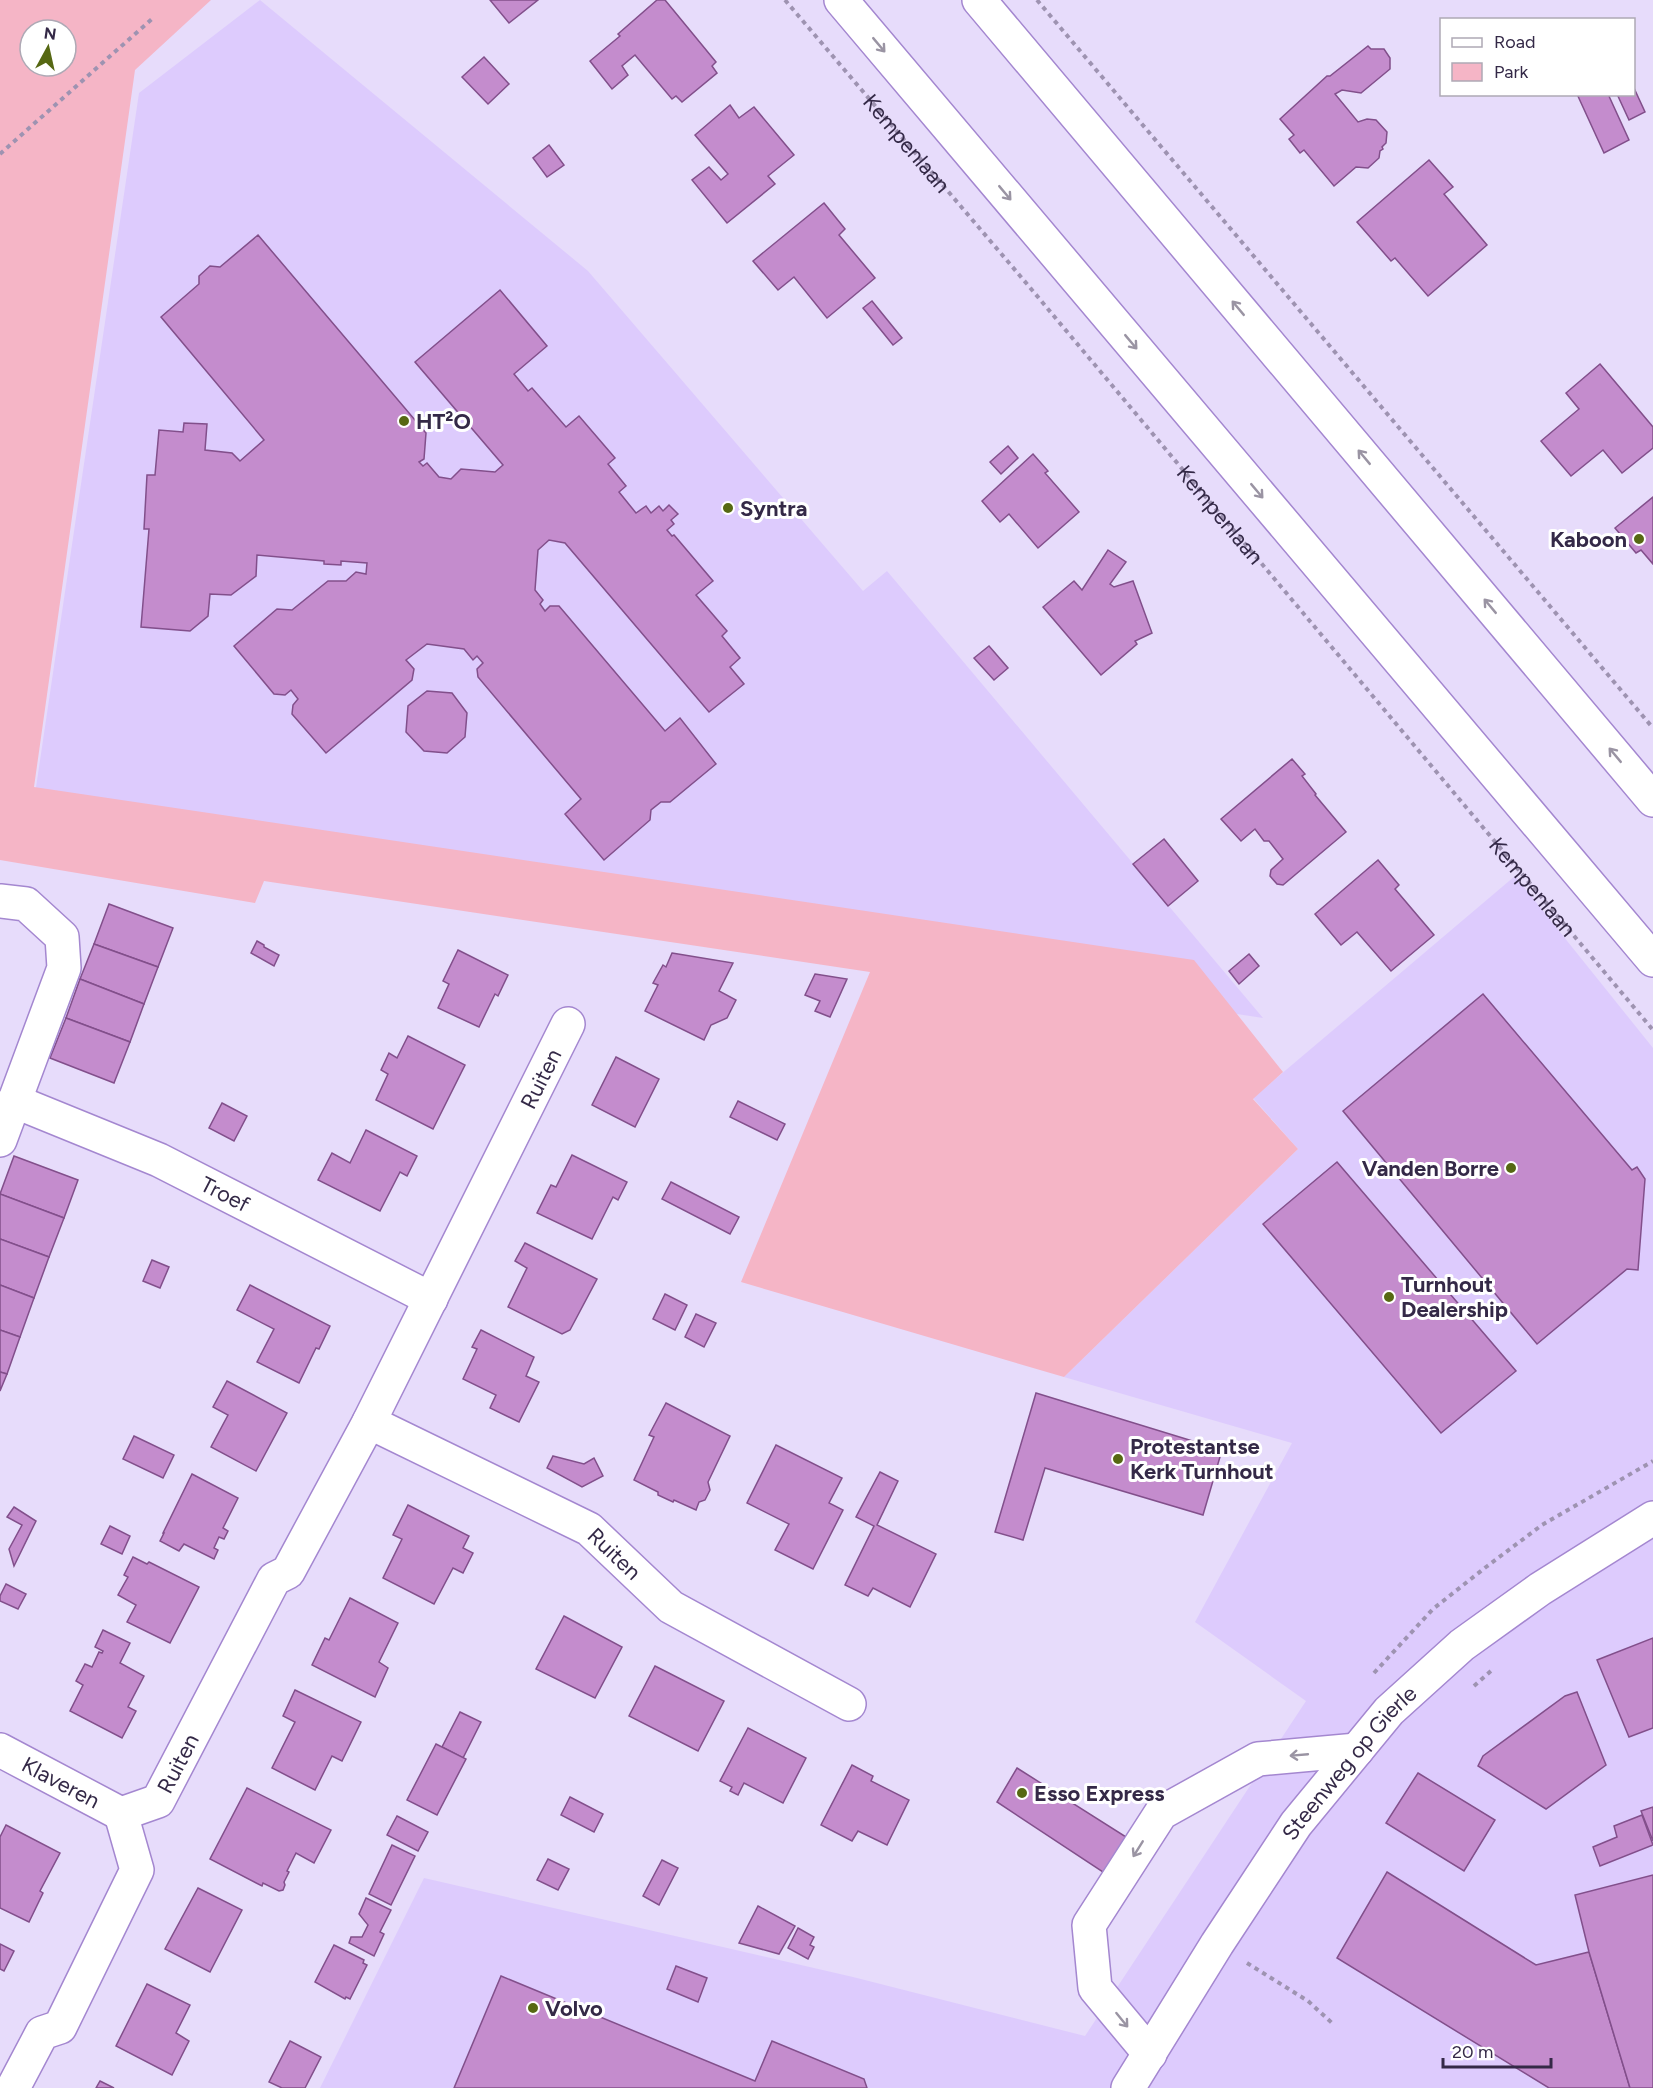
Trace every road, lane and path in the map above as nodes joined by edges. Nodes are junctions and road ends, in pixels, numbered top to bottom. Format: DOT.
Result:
graph roads {
  1 [pos="785,0"];
  2 [pos="841,0"];
  3 [pos="979,0"];
  4 [pos="1037,0"];
  5 [pos="153,18"];
  6 [pos="0,154"];
  7 [pos="1653,728"];
  8 [pos="1653,800"];
  9 [pos="0,901"];
  10 [pos="1653,960"];
  11 [pos="568,1024"];
  12 [pos="1653,1030"];
  13 [pos="14,1101"];
  14 [pos="0,1140"];
  15 [pos="431,1299"];
  16 [pos="369,1422"];
  17 [pos="1653,1461"];
  18 [pos="1653,1518"];
  19 [pos="849,1704"];
  20 [pos="1389,1711"];
  21 [pos="0,1750"];
  22 [pos="1357,1750"];
  23 [pos="121,1814"];
  24 [pos="1217,1944"];
  25 [pos="1332,2022"];
  26 [pos="1150,2054"];
  27 [pos="13,2088"];
  28 [pos="1128,2088"];
  1 -- 12 [label="path, Kempenlaan"];
  2 -- 10 [label="main road, Kempenlaan, one-way"];
  8 -- 3 [label="main road, one-way"];
  4 -- 7 [label="path"];
  5 -- 6 [label="path"];
  9 -- 13 [label="main road"];
  11 -- 15 [label="main road, Ruiten"];
  13 -- 14 [label="main road"];
  13 -- 15 [label="main road, Troef"];
  15 -- 16 [label="main road, Ruiten"];
  16 -- 19 [label="main road, Ruiten"];
  16 -- 23 [label="main road, Ruiten"];
  17 -- 20 [label="path"];
  18 -- 20 [label="main road, Steenweg op Gierle"];
  20 -- 22 [label="main road, Steenweg op Gierle"];
  21 -- 23 [label="main road, Klaveren"];
  22 -- 24 [label="main road, Steenweg op Gierle"];
  22 -- 26 [label="main road, one-way"];
  23 -- 27 [label="main road"];
  24 -- 25 [label="path"];
  24 -- 26 [label="main road, Steenweg op Gierle"];
  26 -- 28 [label="main road, Steenweg op Gierle"];
}
